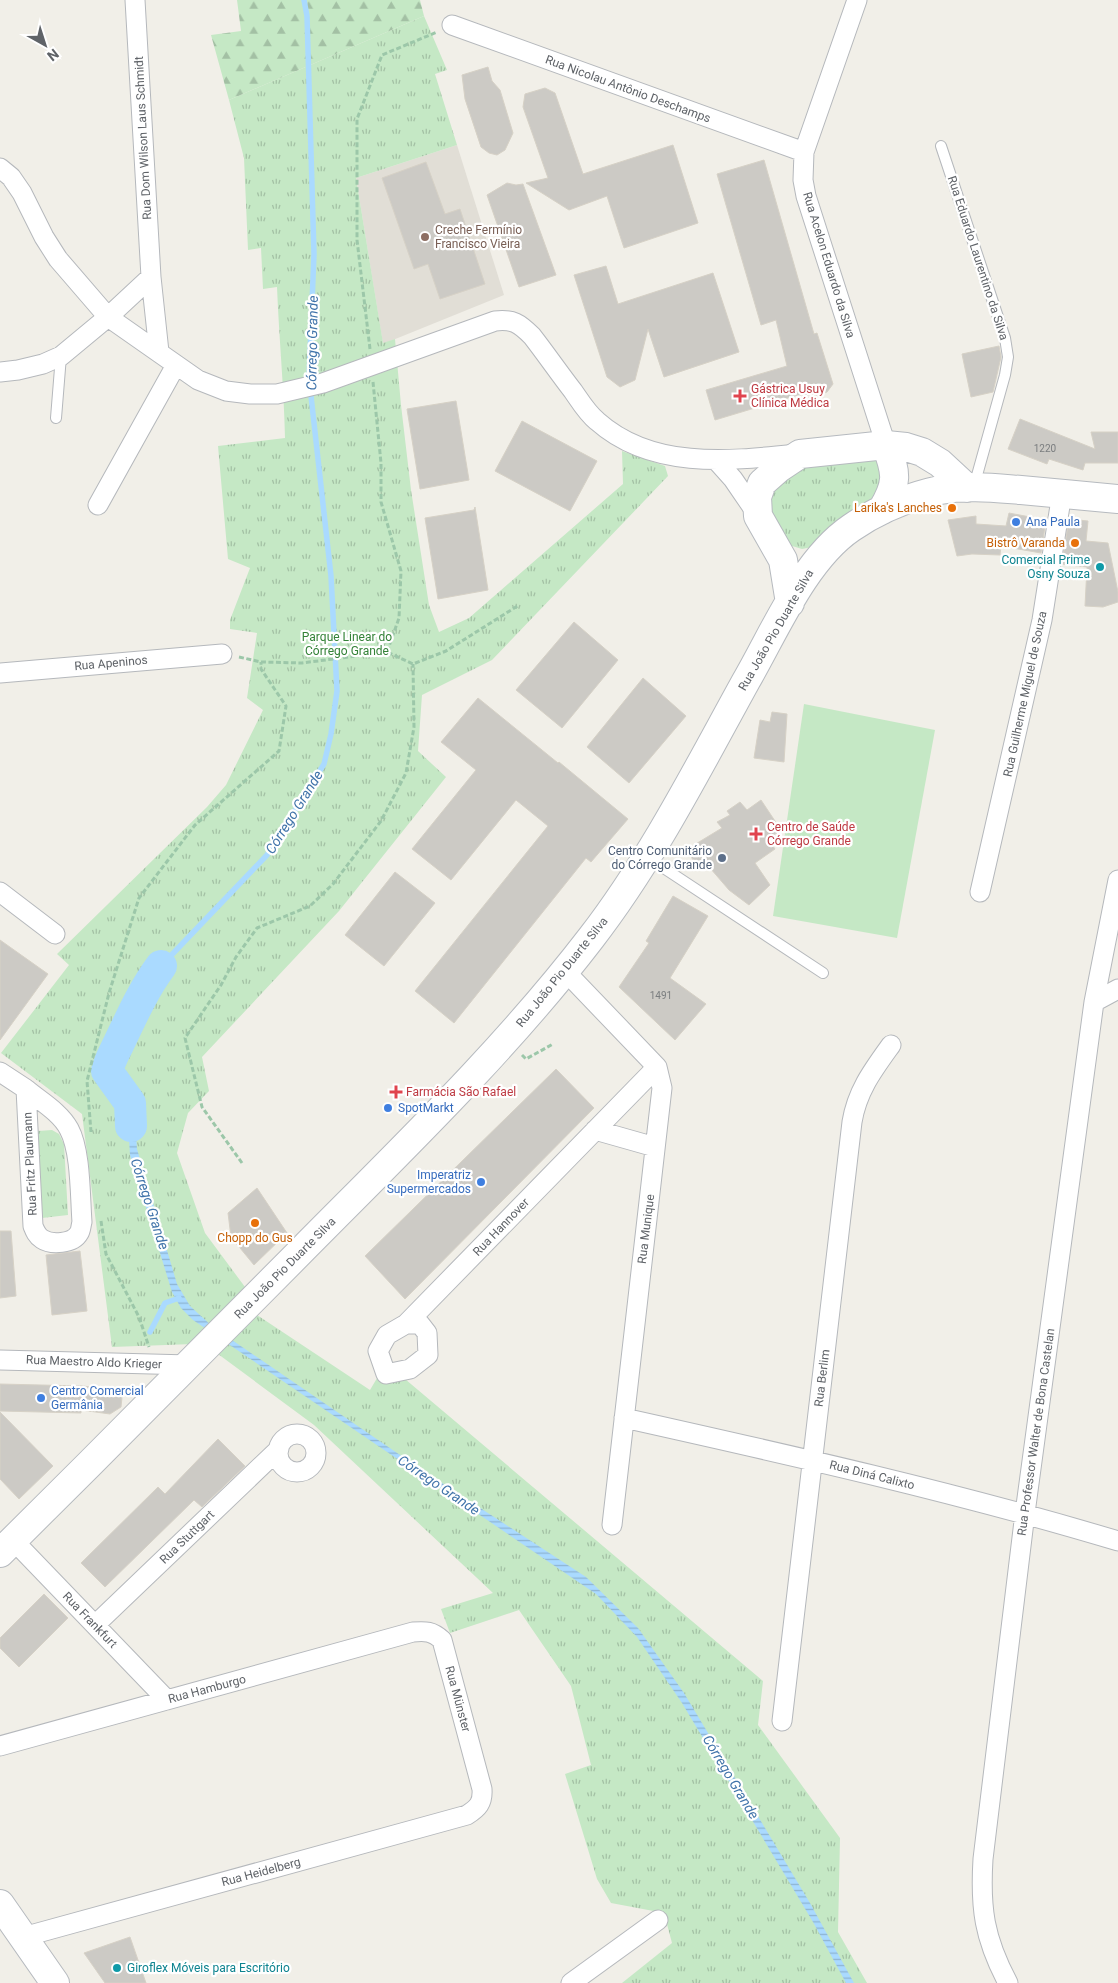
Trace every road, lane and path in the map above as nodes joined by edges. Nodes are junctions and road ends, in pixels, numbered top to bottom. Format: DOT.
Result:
graph roads {
  1 [pos="135,0"];
  2 [pos="857,0"];
  3 [pos="452,25"];
  4 [pos="941,146"];
  5 [pos="804,152"];
  6 [pos="0,168"];
  7 [pos="151,277"];
  8 [pos="108,317"];
  9 [pos="159,352"];
  10 [pos="61,356"];
  11 [pos="176,365"];
  12 [pos="372,366"];
  13 [pos="0,372"];
  14 [pos="56,418"];
  15 [pos="886,445"];
  16 [pos="800,454"];
  17 [pos="716,460"];
  18 [pos="971,488"];
  19 [pos="1062,494"];
  20 [pos="1118,501"];
  21 [pos="98,505"];
  22 [pos="882,510"];
  23 [pos="758,516"];
  24 [pos="775,545"];
  25 [pos="824,552"];
  26 [pos="790,603"];
  27 [pos="519,606"];
  28 [pos="387,652"];
  29 [pos="222,654"];
  30 [pos="261,662"];
  31 [pos="413,664"];
  32 [pos="0,673"];
  33 [pos="646,856"];
  34 [pos="1118,880"];
  35 [pos="0,892"];
  36 [pos="980,892"];
  37 [pos="55,934"];
  38 [pos="565,971"];
  39 [pos="822,972"];
  40 [pos="1118,989"];
  41 [pos="1094,1002"];
  42 [pos="891,1045"];
  43 [pos="657,1068"];
  44 [pos="0,1072"];
  45 [pos="26,1090"];
  46 [pos="596,1130"];
  47 [pos="92,1135"];
  48 [pos="655,1147"];
  49 [pos="242,1163"];
  50 [pos="101,1217"];
  51 [pos="406,1324"];
  52 [pos="0,1360"];
  53 [pos="155,1364"];
  54 [pos="189,1365"];
  55 [pos="624,1418"];
  56 [pos="279,1449"];
  57 [pos="812,1460"];
  58 [pos="1025,1513"];
  59 [pos="612,1525"];
  60 [pos="1118,1541"];
  61 [pos="6,1547"];
  62 [pos="95,1625"];
  63 [pos="413,1632"];
  64 [pos="167,1700"];
  65 [pos="782,1721"];
  66 [pos="0,1746"];
  67 [pos="482,1789"];
  68 [pos="0,1904"];
  69 [pos="658,1920"];
  70 [pos="23,1937"];
  71 [pos="55,1983"];
  72 [pos="571,1983"];
  73 [pos="1008,1983"];
  1 -- 7 [label="street, Rua Dom Wilson Laus Schmidt"];
  2 -- 5 [label="street, Rua Acelon Eduardo da Silva"];
  3 -- 5 [label="street, Rua Nicolau Antônio Deschamps"];
  3 -- 12 [label="path"];
  4 -- 18 [label="lane, Rua Eduardo Laurentino da Silva"];
  5 -- 15 [label="street, Rua Acelon Eduardo da Silva"];
  6 -- 8 [label="street"];
  7 -- 8 [label="street"];
  7 -- 9 [label="street, Rua Dom Wilson Laus Schmidt"];
  8 -- 9 [label="street"];
  8 -- 10 [label="street"];
  9 -- 11 [label="street"];
  10 -- 13 [label="street"];
  10 -- 14 [label="lane"];
  11 -- 12 [label="street"];
  11 -- 21 [label="street"];
  12 -- 17 [label="street"];
  12 -- 28 [label="path"];
  15 -- 16 [label="main road"];
  15 -- 18 [label="main road"];
  15 -- 22 [label="main road"];
  16 -- 17 [label="street"];
  16 -- 23 [label="main road"];
  17 -- 23 [label="street"];
  18 -- 19 [label="main road, Rua João Pio Duarte Silva"];
  18 -- 22 [label="main road, Rua João Pio Duarte Silva"];
  19 -- 20 [label="main road, Rua João Pio Duarte Silva"];
  19 -- 36 [label="street, Rua Guilherme Miguel de Souza"];
  22 -- 25 [label="main road, Rua João Pio Duarte Silva"];
  23 -- 24 [label="main road"];
  24 -- 25 [label="main road"];
  24 -- 26 [label="main road"];
  25 -- 26 [label="main road, Rua João Pio Duarte Silva"];
  26 -- 33 [label="main road, Rua João Pio Duarte Silva"];
  27 -- 31 [label="path"];
  28 -- 30 [label="path"];
  28 -- 31 [label="path"];
  29 -- 30 [label="path"];
  29 -- 32 [label="street, Rua Apeninos"];
  30 -- 47 [label="path"];
  31 -- 49 [label="path"];
  33 -- 38 [label="main road, Rua João Pio Duarte Silva"];
  33 -- 39 [label="lane"];
  34 -- 41 [label="street, Rua Professor Walter de Bona Castelan"];
  35 -- 37 [label="street"];
  38 -- 43 [label="street"];
  38 -- 54 [label="main road, Rua João Pio Duarte Silva"];
  40 -- 41 [label="street"];
  41 -- 58 [label="street, Rua Professor Walter de Bona Castelan"];
  42 -- 57 [label="street, Rua Berlim"];
  43 -- 46 [label="street, Rua Hannover"];
  43 -- 48 [label="street, Rua Munique"];
  44 -- 45 [label="street, Rua Fritz Plaumann"];
  45 -- 45 [label="street, Rua Fritz Plaumann"];
  46 -- 48 [label="street"];
  46 -- 51 [label="street, Rua Hannover"];
  48 -- 55 [label="street, Rua Munique"];
  50 -- 53 [label="path"];
  52 -- 53 [label="street, Rua Maestro Aldo Krieger"];
  53 -- 54 [label="street, Rua Maestro Aldo Krieger"];
  54 -- 61 [label="main road, Rua João Pio Duarte Silva"];
  55 -- 57 [label="street, Rua Diná Calixto"];
  55 -- 59 [label="street, Rua Munique"];
  56 -- 62 [label="street, Rua Stuttgart"];
  57 -- 58 [label="street, Rua Diná Calixto"];
  57 -- 65 [label="street, Rua Berlim"];
  58 -- 60 [label="street, Rua Diná Calixto"];
  58 -- 73 [label="street, Rua Professor Walter de Bona Castelan"];
  61 -- 62 [label="street, Rua Frankfurt"];
  62 -- 64 [label="street, Rua Frankfurt"];
  63 -- 64 [label="street, Rua Hamburgo"];
  63 -- 67 [label="street, Rua Münster"];
  64 -- 66 [label="street, Rua Hamburgo"];
  67 -- 70 [label="street, Rua Heidelberg"];
  68 -- 70 [label="main road"];
  69 -- 72 [label="street"];
  70 -- 71 [label="main road"];
}
